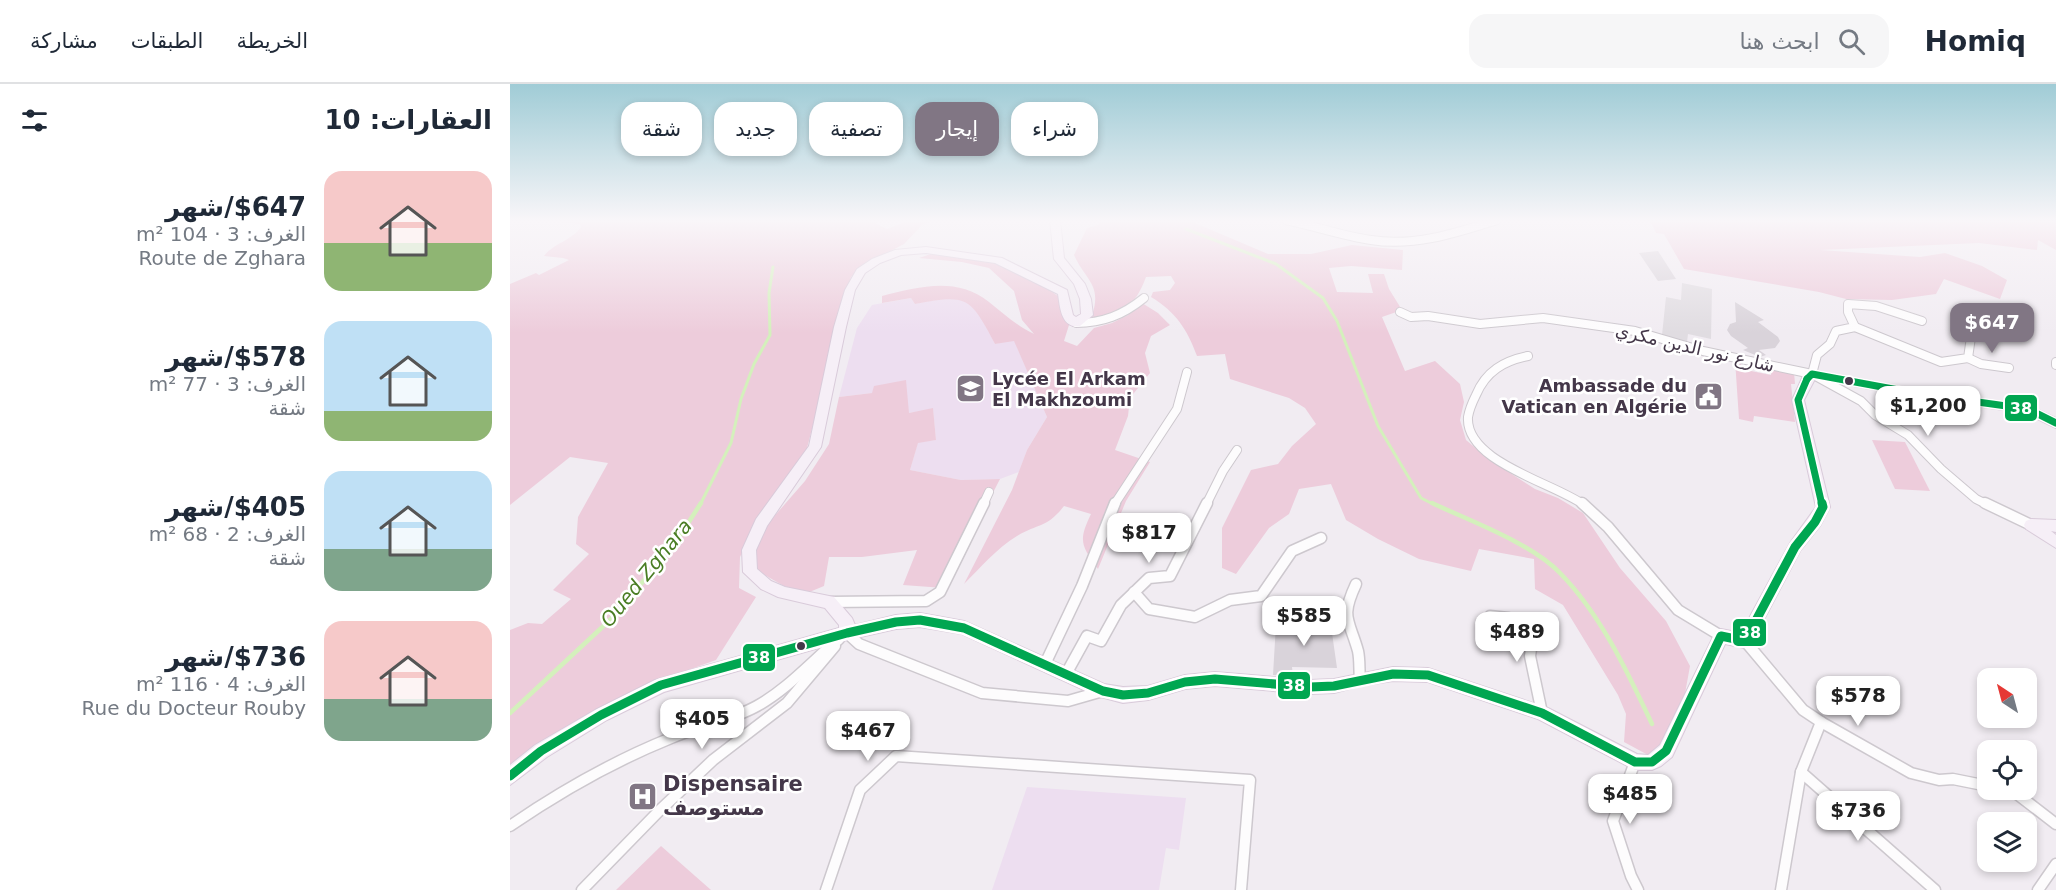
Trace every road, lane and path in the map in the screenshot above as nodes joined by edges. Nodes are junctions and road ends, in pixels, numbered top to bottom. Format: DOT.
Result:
graph roads {
  1 [pos="885,258"];
  2 [pos="981,258"];
  3 [pos="1059,258"];
  4 [pos="1144,298"];
  5 [pos="1981,311"];
  6 [pos="1400,312"];
  7 [pos="1922,321"];
  8 [pos="1076,322"];
  9 [pos="1855,327"];
  10 [pos="1528,356"];
  11 [pos="1968,358"];
  12 [pos="2009,368"];
  13 [pos="1187,372"];
  14 [pos="1810,376"];
  15 [pos="2056,423"];
  16 [pos="1237,450"];
  17 [pos="989,492"];
  18 [pos="2031,525"];
  19 [pos="2056,526"];
  20 [pos="1321,537"];
  21 [pos="2056,542"];
  22 [pos="1356,584"];
  23 [pos="1134,592"];
  24 [pos="829,602"];
  25 [pos="1490,616"];
  26 [pos="846,633"];
  27 [pos="1721,636"];
  28 [pos="1745,641"];
  29 [pos="1045,664"];
  30 [pos="1066,674"];
  31 [pos="1360,679"];
  32 [pos="1103,692"];
  33 [pos="1542,713"];
  34 [pos="1821,722"];
  35 [pos="1635,762"];
  36 [pos="1801,772"];
  37 [pos="510,776"];
  38 [pos="1977,783"];
  39 [pos="2025,800"];
  40 [pos="2056,824"];
  41 [pos="510,826"];
  42 [pos="2056,864"];
  43 [pos="582,890"];
  44 [pos="826,890"];
  45 [pos="1241,890"];
  46 [pos="1638,890"];
  47 [pos="1781,890"];
  48 [pos="1935,890"];
  49 [pos="2038,890"];
  1 -- 24 [label="street"];
  2 -- 8 [label="street"];
  3 -- 8 [label="street"];
  4 -- 8 [label="street"];
  5 -- 11 [label="street"];
  6 -- 14 [label="street, شارع نور الدين مكري"];
  7 -- 9 [label="street"];
  9 -- 11 [label="street"];
  9 -- 14 [label="street"];
  10 -- 27 [label="street"];
  11 -- 12 [label="street"];
  13 -- 29 [label="street"];
  14 -- 15 [label="street"];
  14 -- 18 [label="street, شارع نور الدين مكري"];
  14 -- 28 [label="street"];
  16 -- 23 [label="street"];
  17 -- 24 [label="street"];
  18 -- 19 [label="street"];
  18 -- 21 [label="street"];
  20 -- 23 [label="street"];
  22 -- 31 [label="street"];
  23 -- 30 [label="street"];
  24 -- 26 [label="street"];
  25 -- 33 [label="street"];
  26 -- 29 [label="street"];
  26 -- 32 [label="street"];
  26 -- 37 [label="street"];
  26 -- 41 [label="street"];
  26 -- 43 [label="street"];
  27 -- 28 [label="street"];
  27 -- 35 [label="street"];
  28 -- 34 [label="street"];
  29 -- 30 [label="street"];
  30 -- 32 [label="street"];
  31 -- 32 [label="street"];
  31 -- 33 [label="street"];
  33 -- 35 [label="street"];
  34 -- 36 [label="street"];
  34 -- 38 [label="street"];
  35 -- 46 [label="street"];
  36 -- 47 [label="street"];
  36 -- 48 [label="street"];
  39 -- 40 [label="street"];
  42 -- 49 [label="street"];
  44 -- 45 [label="street"];
}
